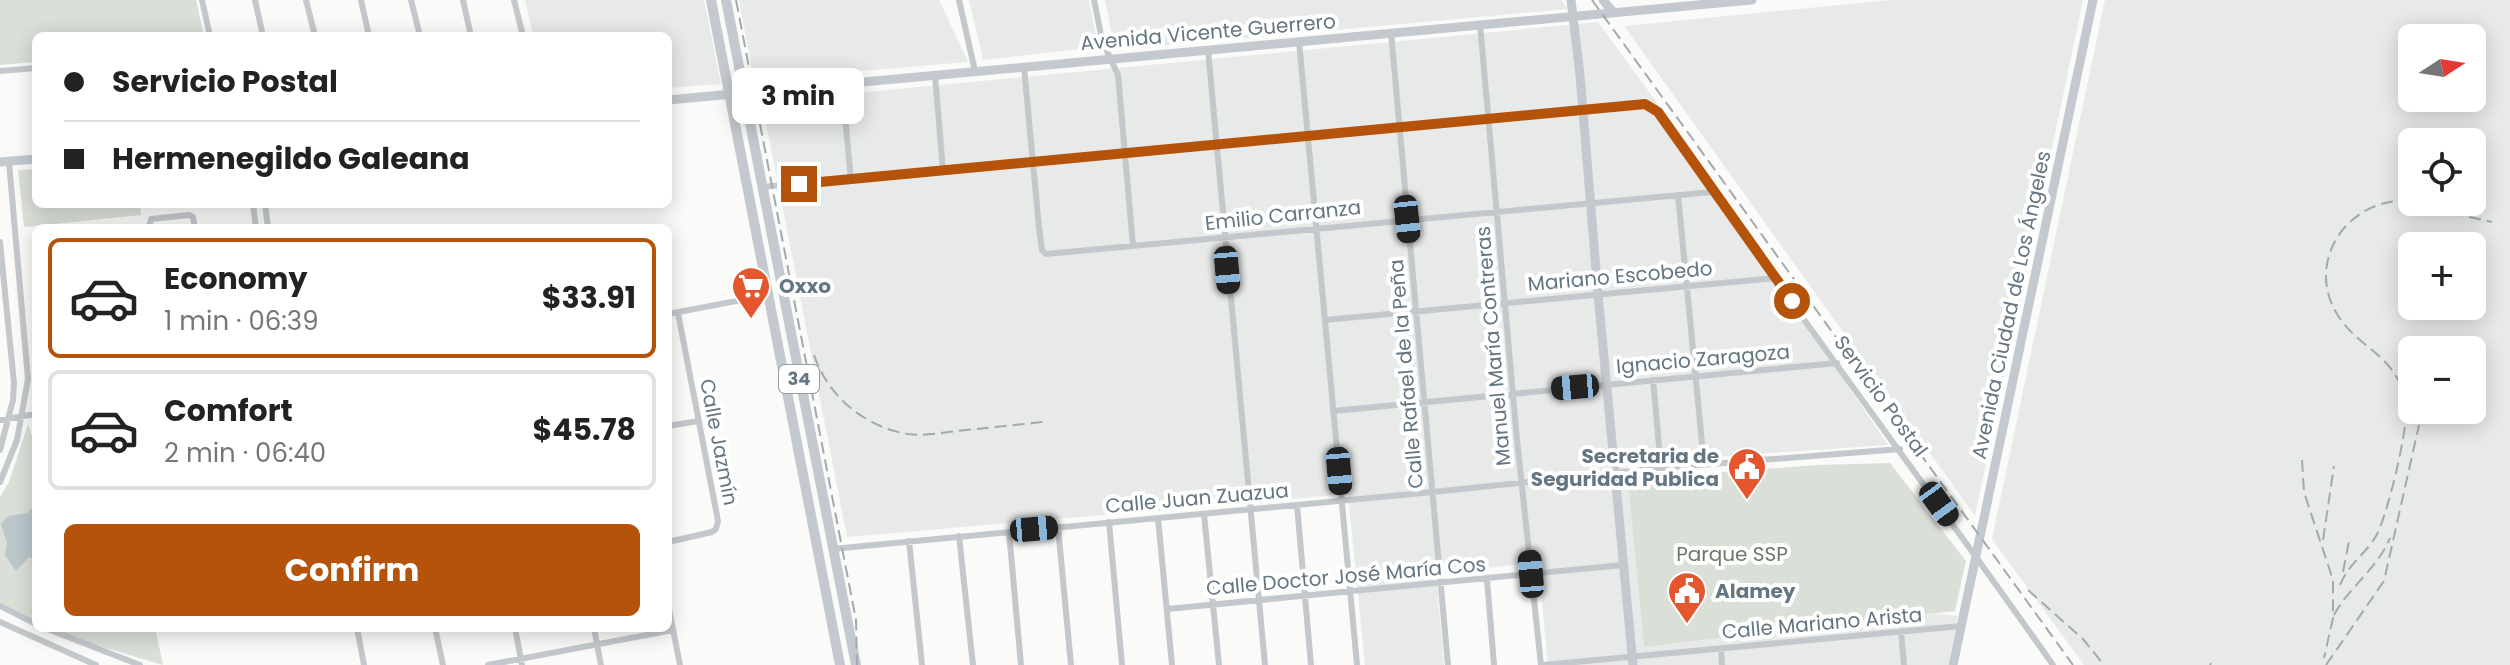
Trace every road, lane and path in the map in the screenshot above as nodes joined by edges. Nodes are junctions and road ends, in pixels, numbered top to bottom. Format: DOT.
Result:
graph roads {
  1 [pos="202,0"];
  2 [pos="255,0"];
  3 [pos="306,0"];
  4 [pos="361,0"];
  5 [pos="411,0"];
  6 [pos="463,0"];
  7 [pos="514,0"];
  8 [pos="711,0"];
  9 [pos="726,0"];
  10 [pos="959,0"];
  11 [pos="1094,0"];
  12 [pos="1571,0"];
  13 [pos="1603,0"];
  14 [pos="1752,0"];
  15 [pos="2093,0"];
  16 [pos="1613,12"];
  17 [pos="1574,16"];
  18 [pos="1480,24"];
  19 [pos="209,32"];
  20 [pos="262,32"];
  21 [pos="314,32"];
  22 [pos="368,32"];
  23 [pos="419,32"];
  24 [pos="470,32"];
  25 [pos="522,32"];
  26 [pos="1391,32"];
  27 [pos="1299,41"];
  28 [pos="1208,50"];
  29 [pos="1110,59"];
  30 [pos="1024,67"];
  31 [pos="32,68"];
  32 [pos="0,71"];
  33 [pos="975,71"];
  34 [pos="935,75"];
  35 [pos="842,84"];
  36 [pos="744,93"];
  37 [pos="729,95"];
  38 [pos="672,100"];
  39 [pos="1582,110"];
  40 [pos="1488,120"];
  41 [pos="1399,128"];
  42 [pos="1308,138"];
  43 [pos="1216,146"];
  44 [pos="1125,155"];
  45 [pos="32,159"];
  46 [pos="4,162"];
  47 [pos="1033,164"];
  48 [pos="943,171"];
  49 [pos="851,180"];
  50 [pos="761,187"];
  51 [pos="1712,192"];
  52 [pos="1678,195"];
  53 [pos="1589,203"];
  54 [pos="1497,211"];
  55 [pos="1407,219"];
  56 [pos="150,224"];
  57 [pos="194,224"];
  58 [pos="1315,228"];
  59 [pos="1224,237"];
  60 [pos="0,242"];
  61 [pos="1133,246"];
  62 [pos="18,262"];
  63 [pos="2,263"];
  64 [pos="1776,278"];
  65 [pos="1685,287"];
  66 [pos="1598,294"];
  67 [pos="768,295"];
  68 [pos="1506,302"];
  69 [pos="1416,311"];
  70 [pos="678,313"];
  71 [pos="672,314"];
  72 [pos="1325,320"];
  73 [pos="1837,363"];
  74 [pos="1695,375"];
  75 [pos="1653,380"];
  76 [pos="1606,385"];
  77 [pos="1514,392"];
  78 [pos="1425,402"];
  79 [pos="1333,411"];
  80 [pos="32,415"];
  81 [pos="23,416"];
  82 [pos="9,419"];
  83 [pos="0,420"];
  84 [pos="699,421"];
  85 [pos="672,425"];
  86 [pos="1900,449"];
  87 [pos="0,450"];
  88 [pos="1704,464"];
  89 [pos="1661,468"];
  90 [pos="1615,472"];
  91 [pos="0,482"];
  92 [pos="1522,483"];
  93 [pos="1433,492"];
  94 [pos="1342,501"];
  95 [pos="1297,505"];
  96 [pos="1249,510"];
  97 [pos="1204,514"];
  98 [pos="1158,518"];
  99 [pos="1109,522"];
  100 [pos="1058,527"];
  101 [pos="1009,532"];
  102 [pos="959,536"];
  103 [pos="672,541"];
  104 [pos="909,541"];
  105 [pos="832,549"];
  106 [pos="1976,556"];
  107 [pos="1623,565"];
  108 [pos="1531,574"];
  109 [pos="1487,579"];
  110 [pos="1441,583"];
  111 [pos="1349,591"];
  112 [pos="1305,596"];
  113 [pos="1259,601"];
  114 [pos="844,603"];
  115 [pos="1213,605"];
  116 [pos="0,606"];
  117 [pos="828,608"];
  118 [pos="1167,609"];
  119 [pos="0,622"];
  120 [pos="32,622"];
  121 [pos="672,625"];
  122 [pos="1961,626"];
  123 [pos="673,630"];
  124 [pos="1901,631"];
  125 [pos="55,632"];
  126 [pos="358,632"];
  127 [pos="436,632"];
  128 [pos="516,632"];
  129 [pos="595,632"];
  130 [pos="662,632"];
  131 [pos="63,635"];
  132 [pos="597,644"];
  133 [pos="1721,648"];
  134 [pos="58,649"];
  135 [pos="1632,661"];
  136 [pos="522,662"];
  137 [pos="855,662"];
  138 [pos="1955,663"];
  139 [pos="96,665"];
  140 [pos="140,665"];
  141 [pos="364,665"];
  142 [pos="443,665"];
  143 [pos="488,665"];
  144 [pos="601,665"];
  145 [pos="680,665"];
  146 [pos="840,665"];
  147 [pos="922,665"];
  148 [pos="973,665"];
  149 [pos="1021,665"];
  150 [pos="1071,665"];
  151 [pos="1122,665"];
  152 [pos="1172,665"];
  153 [pos="1219,665"];
  154 [pos="1265,665"];
  155 [pos="1311,665"];
  156 [pos="1357,665"];
  157 [pos="1448,665"];
  158 [pos="1494,665"];
  159 [pos="1542,665"];
  160 [pos="1722,665"];
  161 [pos="1904,665"];
  162 [pos="2053,665"];
  1 -- 19 [label="street"];
  2 -- 20 [label="street"];
  3 -- 21 [label="street"];
  4 -- 22 [label="street"];
  5 -- 23 [label="street"];
  6 -- 24 [label="street"];
  7 -- 25 [label="street"];
  8 -- 37 [label="main road, 34"];
  9 -- 36 [label="main road, 34"];
  10 -- 33 [label="street"];
  11 -- 29 [label="street"];
  12 -- 17 [label="street"];
  13 -- 16 [label="street"];
  14 -- 16 [label="street, Avenida Vicente Guerrero"];
  15 -- 106 [label="street, Avenida Ciudad de Los Ángeles"];
  16 -- 17 [label="street, Avenida Vicente Guerrero"];
  17 -- 18 [label="street, Avenida Vicente Guerrero"];
  17 -- 39 [label="street"];
  18 -- 26 [label="street, Avenida Vicente Guerrero"];
  18 -- 40 [label="street, Manuel María Contreras"];
  26 -- 27 [label="street, Avenida Vicente Guerrero"];
  26 -- 41 [label="street, Calle Rafael de la Peña"];
  27 -- 28 [label="street, Avenida Vicente Guerrero"];
  27 -- 42 [label="street"];
  28 -- 29 [label="street, Avenida Vicente Guerrero"];
  28 -- 43 [label="street"];
  29 -- 30 [label="street, Avenida Vicente Guerrero"];
  29 -- 44 [label="street"];
  30 -- 33 [label="street, Avenida Vicente Guerrero"];
  30 -- 47 [label="street"];
  31 -- 32 [label="street"];
  33 -- 34 [label="street, Avenida Vicente Guerrero"];
  34 -- 35 [label="street, Avenida Vicente Guerrero"];
  34 -- 48 [label="street"];
  35 -- 36 [label="street, Avenida Vicente Guerrero"];
  35 -- 49 [label="street"];
  36 -- 37 [label="street, Avenida Vicente Guerrero"];
  36 -- 50 [label="main road, 34"];
  37 -- 38 [label="street, Avenida Vicente Guerrero"];
  37 -- 67 [label="main road, 34"];
  39 -- 40 [label="street"];
  39 -- 51 [label="street, Servicio Postal"];
  39 -- 53 [label="street"];
  40 -- 41 [label="street"];
  40 -- 54 [label="street, Manuel María Contreras"];
  41 -- 42 [label="street"];
  41 -- 55 [label="street, Calle Rafael de la Peña"];
  42 -- 43 [label="street"];
  42 -- 58 [label="street"];
  43 -- 44 [label="street"];
  43 -- 59 [label="street"];
  44 -- 47 [label="street"];
  44 -- 61 [label="street"];
  45 -- 46 [label="street"];
  46 -- 62 [label="street"];
  47 -- 48 [label="street"];
  47 -- 61 [label="street, Emilio Carranza"];
  48 -- 49 [label="street"];
  49 -- 50 [label="street"];
  50 -- 105 [label="main road, 34"];
  51 -- 52 [label="street, Emilio Carranza"];
  51 -- 64 [label="street, Servicio Postal"];
  52 -- 53 [label="street, Emilio Carranza"];
  52 -- 65 [label="street"];
  53 -- 54 [label="street, Emilio Carranza"];
  53 -- 66 [label="street"];
  54 -- 55 [label="street, Emilio Carranza"];
  54 -- 68 [label="street, Manuel María Contreras"];
  55 -- 58 [label="street, Emilio Carranza"];
  55 -- 69 [label="street, Calle Rafael de la Peña"];
  56 -- 57 [label="street"];
  58 -- 59 [label="street, Emilio Carranza"];
  58 -- 72 [label="street"];
  59 -- 61 [label="street, Emilio Carranza"];
  59 -- 96 [label="street"];
  60 -- 63 [label="street"];
  62 -- 63 [label="street"];
  62 -- 81 [label="street"];
  63 -- 82 [label="street"];
  64 -- 65 [label="street, Mariano Escobedo"];
  64 -- 73 [label="street, Servicio Postal"];
  65 -- 66 [label="street, Mariano Escobedo"];
  65 -- 74 [label="street"];
  66 -- 68 [label="street, Mariano Escobedo"];
  66 -- 76 [label="street"];
  67 -- 70 [label="street"];
  67 -- 117 [label="main road, 34"];
  68 -- 69 [label="street, Mariano Escobedo"];
  68 -- 77 [label="street, Manuel María Contreras"];
  69 -- 72 [label="street, Mariano Escobedo"];
  69 -- 78 [label="street, Calle Rafael de la Peña"];
  70 -- 71 [label="street"];
  70 -- 84 [label="street, Calle Jazmín"];
  72 -- 79 [label="street"];
  73 -- 74 [label="street, Ignacio Zaragoza"];
  73 -- 86 [label="street, Servicio Postal"];
  74 -- 75 [label="street, Ignacio Zaragoza"];
  74 -- 88 [label="street"];
  75 -- 76 [label="street, Ignacio Zaragoza"];
  75 -- 89 [label="street"];
  76 -- 77 [label="street, Ignacio Zaragoza"];
  76 -- 90 [label="street"];
  77 -- 78 [label="street, Ignacio Zaragoza"];
  77 -- 92 [label="street, Manuel María Contreras"];
  78 -- 79 [label="street, Ignacio Zaragoza"];
  78 -- 93 [label="street, Calle Rafael de la Peña"];
  79 -- 94 [label="street"];
  80 -- 81 [label="street"];
  81 -- 82 [label="street"];
  81 -- 91 [label="street"];
  82 -- 83 [label="street"];
  82 -- 87 [label="street"];
  84 -- 85 [label="street"];
  84 -- 103 [label="street, Calle Jazmín"];
  86 -- 88 [label="street, Calle Juan Zuazua"];
  86 -- 106 [label="street, Servicio Postal"];
  88 -- 89 [label="street, Calle Juan Zuazua"];
  89 -- 90 [label="street, Calle Juan Zuazua"];
  90 -- 92 [label="street, Calle Juan Zuazua"];
  90 -- 107 [label="street"];
  92 -- 93 [label="street, Calle Juan Zuazua"];
  92 -- 108 [label="street, Manuel María Contreras"];
  93 -- 94 [label="street, Calle Juan Zuazua"];
  93 -- 110 [label="street, Calle Rafael de la Peña"];
  94 -- 95 [label="street, Calle Juan Zuazua"];
  94 -- 111 [label="street"];
  95 -- 96 [label="street, Calle Juan Zuazua"];
  95 -- 112 [label="street"];
  96 -- 97 [label="street, Calle Juan Zuazua"];
  96 -- 113 [label="street"];
  97 -- 98 [label="street, Calle Juan Zuazua"];
  97 -- 115 [label="street"];
  98 -- 99 [label="street, Calle Juan Zuazua"];
  98 -- 118 [label="street"];
  99 -- 100 [label="street, Calle Juan Zuazua"];
  99 -- 151 [label="street"];
  100 -- 101 [label="street, Calle Juan Zuazua"];
  100 -- 150 [label="street"];
  101 -- 102 [label="street, Calle Juan Zuazua"];
  101 -- 149 [label="street"];
  102 -- 104 [label="street, Calle Juan Zuazua"];
  102 -- 148 [label="street"];
  104 -- 105 [label="street, Calle Juan Zuazua"];
  104 -- 147 [label="street"];
  105 -- 114 [label="main road, 34"];
  106 -- 122 [label="street, Avenida Ciudad de Los Ángeles"];
  106 -- 162 [label="street, Servicio Postal"];
  107 -- 108 [label="street, Calle Doctor José María Cos"];
  107 -- 135 [label="street"];
  108 -- 109 [label="street, Calle Doctor José María Cos"];
  108 -- 159 [label="street, Manuel María Contreras"];
  109 -- 110 [label="street, Calle Doctor José María Cos"];
  109 -- 158 [label="street"];
  110 -- 111 [label="street, Calle Doctor José María Cos"];
  110 -- 157 [label="street, Calle Rafael de la Peña"];
  111 -- 112 [label="street, Calle Doctor José María Cos"];
  111 -- 156 [label="street"];
  112 -- 113 [label="street, Calle Doctor José María Cos"];
  112 -- 155 [label="street"];
  113 -- 115 [label="street, Calle Doctor José María Cos"];
  113 -- 154 [label="street"];
  114 -- 117 [label="main road"];
  114 -- 137 [label="main road, 34"];
  115 -- 118 [label="street, Calle Doctor José María Cos"];
  115 -- 153 [label="street"];
  116 -- 120 [label="street"];
  117 -- 146 [label="main road, 34"];
  118 -- 152 [label="street"];
  119 -- 134 [label="street"];
  121 -- 123 [label="street"];
  122 -- 124 [label="street, Calle Mariano Arista"];
  122 -- 138 [label="street, Avenida Ciudad de Los Ángeles"];
  123 -- 145 [label="street"];
  124 -- 133 [label="street, Calle Mariano Arista"];
  124 -- 161 [label="street"];
  125 -- 131 [label="street"];
  126 -- 141 [label="street"];
  127 -- 142 [label="street"];
  128 -- 136 [label="street"];
  129 -- 132 [label="street"];
  130 -- 132 [label="street"];
  131 -- 134 [label="street"];
  131 -- 140 [label="street"];
  132 -- 136 [label="street"];
  132 -- 144 [label="street"];
  133 -- 135 [label="street, Calle Mariano Arista"];
  133 -- 160 [label="street"];
  134 -- 139 [label="street"];
  135 -- 159 [label="street, Calle Mariano Arista"];
  136 -- 143 [label="street"];
  137 -- 146 [label="street"];
}
